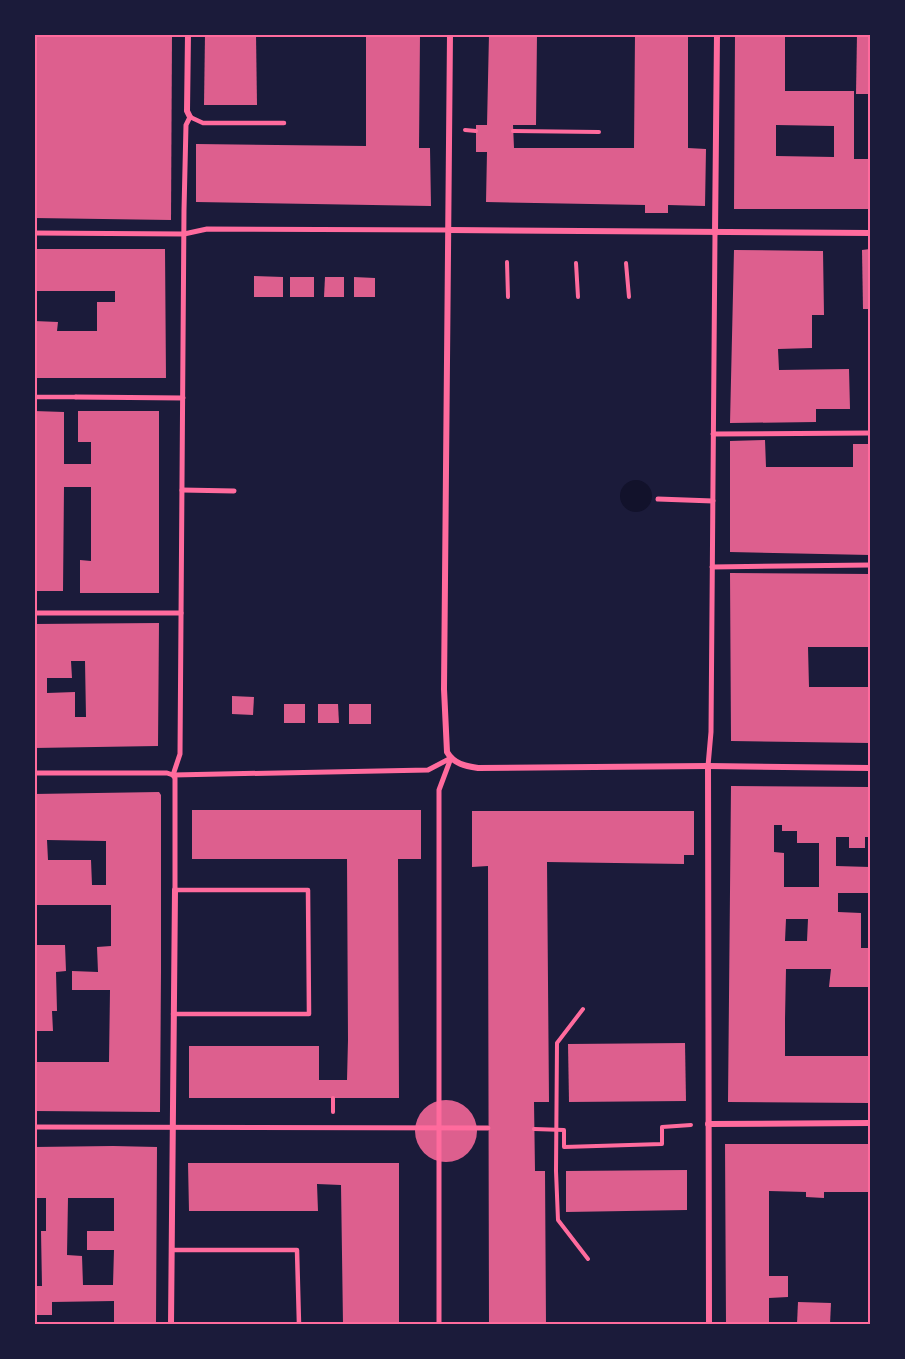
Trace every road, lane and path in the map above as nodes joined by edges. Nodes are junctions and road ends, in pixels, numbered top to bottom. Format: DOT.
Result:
graph roads {
  1 [pos="188,34"];
  2 [pos="450,34"];
  3 [pos="717,34"];
  4 [pos="190,117"];
  5 [pos="284,123"];
  6 [pos="513,131"];
  7 [pos="599,132"];
  8 [pos="449,230"];
  9 [pos="34,233"];
  10 [pos="715,233"];
  11 [pos="870,233"];
  12 [pos="184,234"];
  13 [pos="507,262"];
  14 [pos="626,262"];
  15 [pos="576,263"];
  16 [pos="508,297"];
  17 [pos="578,297"];
  18 [pos="629,297"];
  19 [pos="34,397"];
  20 [pos="76,397"];
  21 [pos="183,398"];
  22 [pos="870,433"];
  23 [pos="713,434"];
  24 [pos="182,490"];
  25 [pos="234,491"];
  26 [pos="658,499"];
  27 [pos="713,501"];
  28 [pos="870,566"];
  29 [pos="712,567"];
  30 [pos="181,612"];
  31 [pos="34,613"];
  32 [pos="451,758"];
  33 [pos="708,766"];
  34 [pos="870,768"];
  35 [pos="34,773"];
  36 [pos="173,775"];
  37 [pos="175,890"];
  38 [pos="583,1009"];
  39 [pos="173,1014"];
  40 [pos="870,1123"];
  41 [pos="708,1124"];
  42 [pos="692,1125"];
  43 [pos="34,1127"];
  44 [pos="174,1127"];
  45 [pos="439,1128"];
  46 [pos="488,1128"];
  47 [pos="534,1129"];
  48 [pos="557,1130"];
  49 [pos="172,1250"];
  50 [pos="588,1259"];
  51 [pos="171,1324"];
  52 [pos="298,1324"];
  53 [pos="439,1324"];
  54 [pos="709,1324"];
  1 -- 4 [label="street"];
  2 -- 8 [label="street"];
  3 -- 10 [label="street"];
  4 -- 5 [label="lane"];
  4 -- 12 [label="street"];
  6 -- 7 [label="path"];
  8 -- 10 [label="street"];
  8 -- 12 [label="street"];
  8 -- 32 [label="street"];
  9 -- 12 [label="street"];
  10 -- 11 [label="street"];
  10 -- 23 [label="street"];
  12 -- 21 [label="street"];
  13 -- 16 [label="path"];
  14 -- 18 [label="path"];
  15 -- 17 [label="path"];
  19 -- 20 [label="lane"];
  20 -- 21 [label="street"];
  21 -- 24 [label="street"];
  22 -- 23 [label="street"];
  23 -- 27 [label="street"];
  24 -- 25 [label="street"];
  24 -- 30 [label="street"];
  26 -- 27 [label="street"];
  27 -- 29 [label="street"];
  28 -- 29 [label="street"];
  29 -- 33 [label="street"];
  30 -- 31 [label="street"];
  30 -- 36 [label="street"];
  32 -- 33 [label="street"];
  32 -- 36 [label="street"];
  32 -- 45 [label="street"];
  33 -- 34 [label="street"];
  33 -- 41 [label="street"];
  35 -- 36 [label="street"];
  36 -- 37 [label="street"];
  37 -- 39 [label="street"];
  37 -- 39 [label="lane"];
  38 -- 48 [label="path"];
  39 -- 44 [label="street"];
  40 -- 41 [label="street"];
  41 -- 54 [label="street"];
  42 -- 48 [label="path"];
  43 -- 44 [label="street"];
  44 -- 45 [label="street"];
  44 -- 49 [label="street"];
  45 -- 46 [label="street"];
  45 -- 53 [label="street"];
  47 -- 48 [label="path"];
  48 -- 50 [label="path"];
  49 -- 51 [label="street"];
  49 -- 52 [label="lane"];
}
